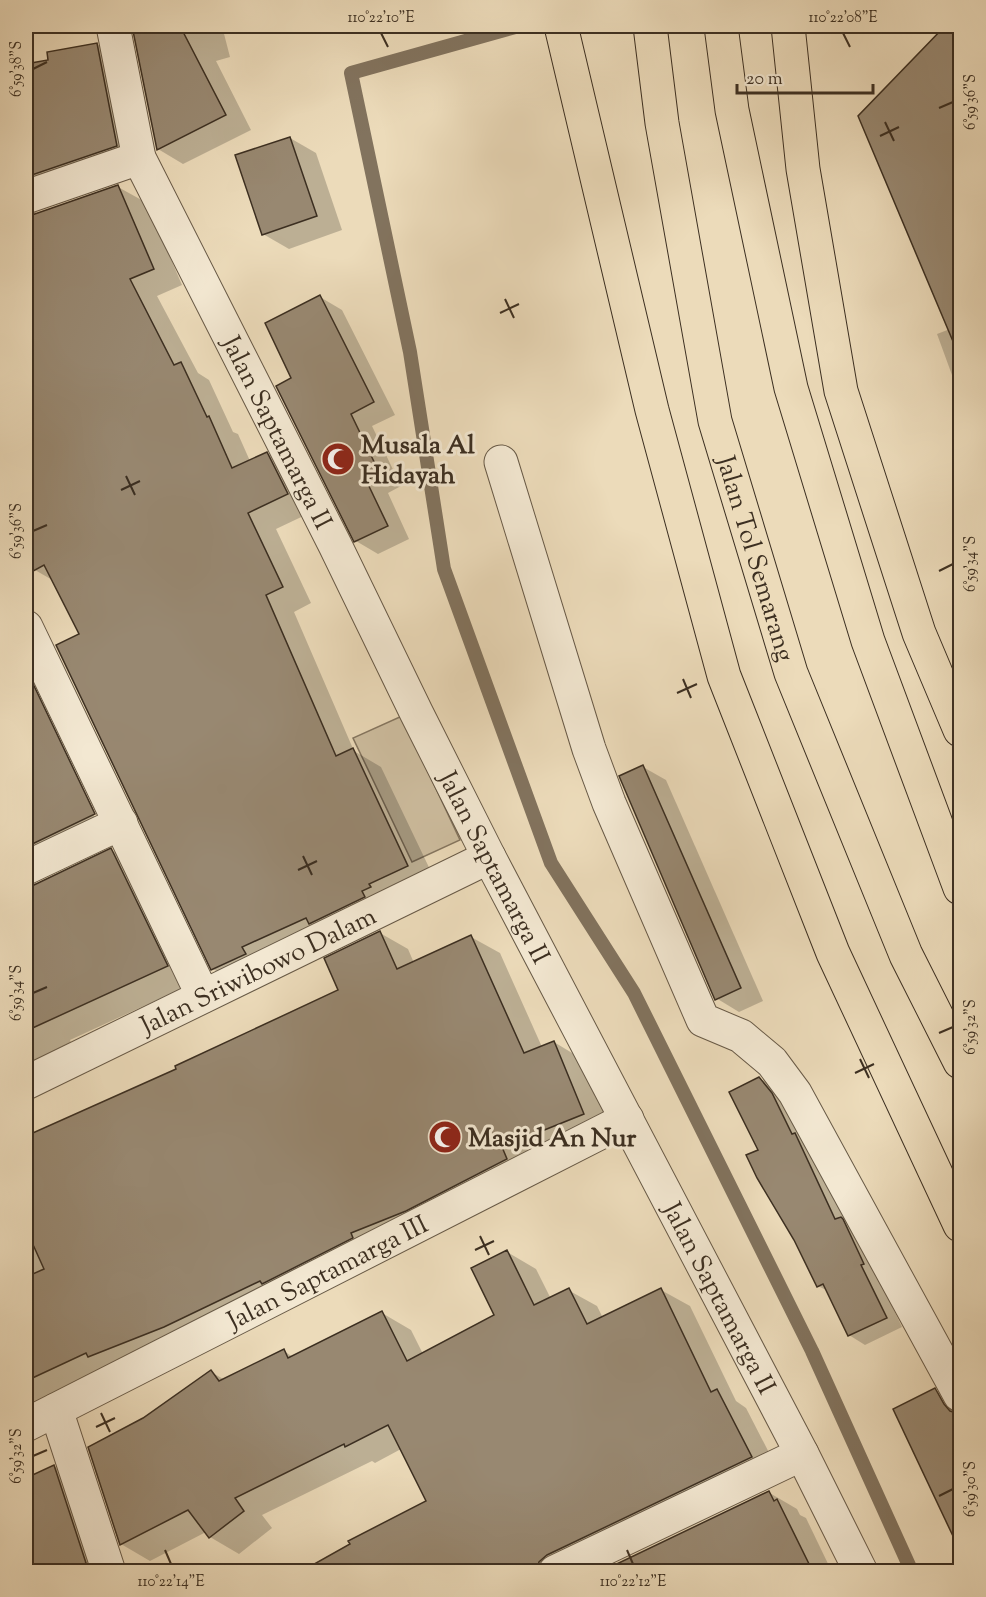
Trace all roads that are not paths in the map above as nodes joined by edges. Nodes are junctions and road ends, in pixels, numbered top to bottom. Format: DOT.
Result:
graph roads {
  1 [pos="113,26"];
  2 [pos="561,26"];
  3 [pos="651,26"];
  4 [pos="721,26"];
  5 [pos="788,26"];
  6 [pos="139,158"];
  7 [pos="26,197"];
  8 [pos="501,462"];
  9 [pos="26,627"];
  10 [pos="960,730"];
  11 [pos="121,823"];
  12 [pos="489,857"];
  13 [pos="26,868"];
  14 [pos="960,888"];
  15 [pos="203,996"];
  16 [pos="960,1062"];
  17 [pos="26,1083"];
  18 [pos="627,1119"];
  19 [pos="960,1225"];
  20 [pos="960,1395"];
  21 [pos="56,1410"];
  22 [pos="26,1425"];
  23 [pos="802,1454"];
  24 [pos="109,1572"];
  25 [pos="555,1572"];
  26 [pos="861,1572"];
  1 -- 6 [label="street, Jalan Saptamarga II"];
  2 -- 19 [label="highway"];
  3 -- 16 [label="highway, Jalan Tol Semarang"];
  4 -- 14 [label="highway"];
  5 -- 10 [label="highway"];
  6 -- 7 [label="street"];
  6 -- 12 [label="street, Jalan Saptamarga II"];
  8 -- 20 [label="street"];
  9 -- 11 [label="street"];
  11 -- 13 [label="street"];
  11 -- 15 [label="street"];
  12 -- 15 [label="street, Jalan Sriwibowo Dalam"];
  12 -- 18 [label="street, Jalan Saptamarga II"];
  15 -- 17 [label="street, Jalan Sriwibowo Dalam"];
  18 -- 21 [label="street, Jalan Saptamarga III"];
  18 -- 23 [label="street, Jalan Saptamarga II"];
  21 -- 22 [label="street, Jalan Saptamarga III"];
  21 -- 24 [label="street"];
  23 -- 25 [label="street"];
  23 -- 26 [label="street, Jalan Saptamarga II"];
}
